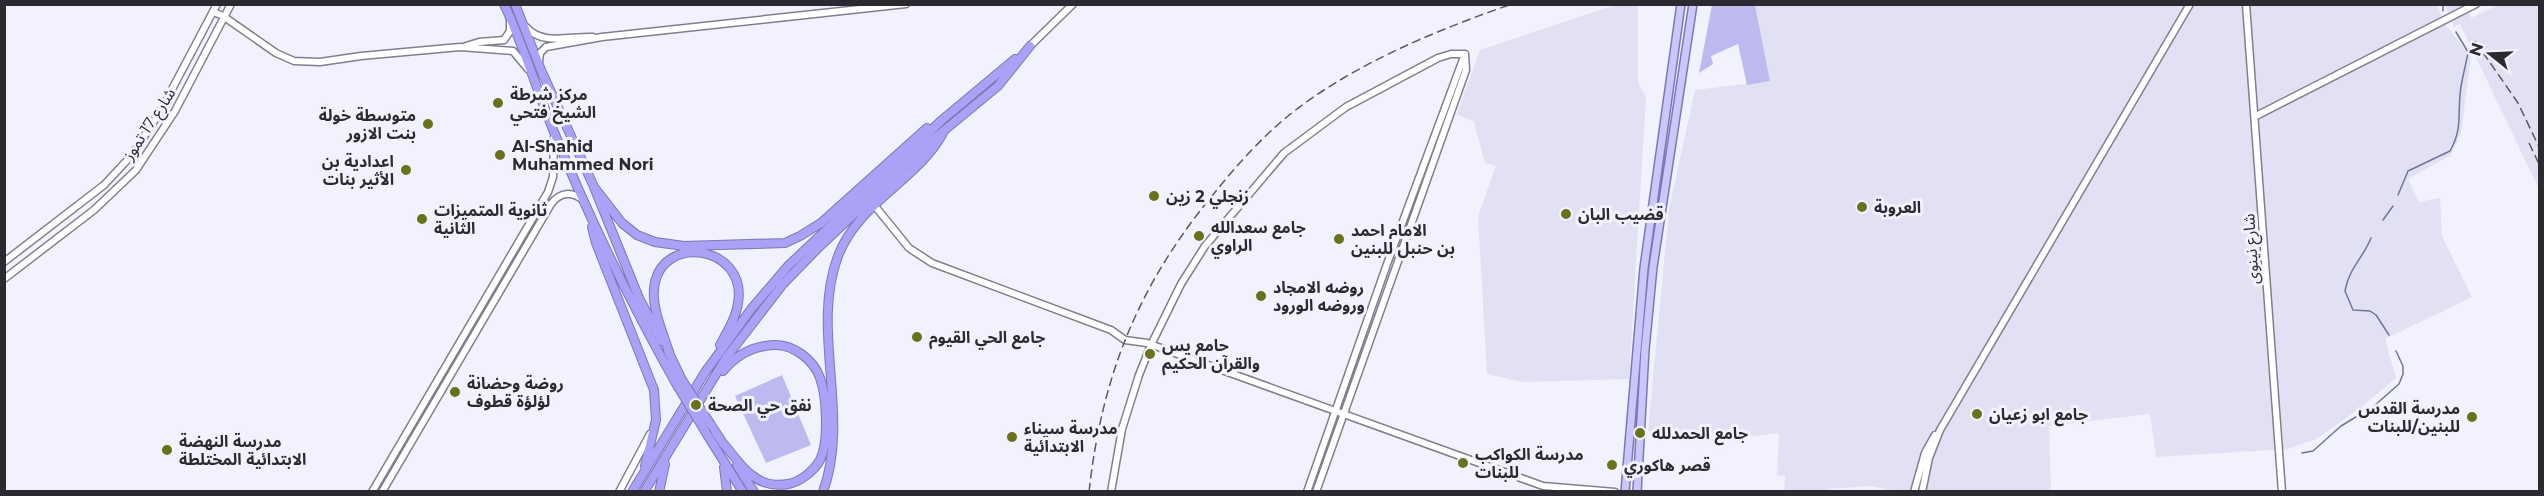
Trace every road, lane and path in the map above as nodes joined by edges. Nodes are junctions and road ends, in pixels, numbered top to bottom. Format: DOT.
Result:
graph roads {
  1 [pos="217,4"];
  2 [pos="231,4"];
  3 [pos="504,4"];
  4 [pos="515,4"];
  5 [pos="906,4"];
  6 [pos="1073,4"];
  7 [pos="1681,4"];
  8 [pos="1693,4"];
  9 [pos="2190,4"];
  10 [pos="2246,4"];
  11 [pos="2476,4"];
  12 [pos="214,12"];
  13 [pos="223,16"];
  14 [pos="510,17"];
  15 [pos="522,20"];
  16 [pos="602,37"];
  17 [pos="1030,46"];
  18 [pos="460,48"];
  19 [pos="540,68"];
  20 [pos="530,73"];
  21 [pos="1445,116"];
  22 [pos="2256,116"];
  23 [pos="944,124"];
  24 [pos="554,134"];
  25 [pos="594,187"];
  26 [pos="585,202"];
  27 [pos="861,202"];
  28 [pos="874,205"];
  29 [pos="590,217"];
  30 [pos="6,261"];
  31 [pos="16,270"];
  32 [pos="4,279"];
  33 [pos="1151,345"];
  34 [pos="1356,352"];
  35 [pos="670,355"];
  36 [pos="1365,355"];
  37 [pos="706,371"];
  38 [pos="442,372"];
  39 [pos="680,383"];
  40 [pos="444,386"];
  41 [pos="704,393"];
  42 [pos="1336,411"];
  43 [pos="1343,414"];
  44 [pos="656,420"];
  45 [pos="1940,430"];
  46 [pos="676,440"];
  47 [pos="722,442"];
  48 [pos="720,457"];
  49 [pos="382,476"];
  50 [pos="640,478"];
  51 [pos="1547,489"];
  52 [pos="372,492"];
  53 [pos="381,492"];
  54 [pos="619,492"];
  55 [pos="632,492"];
  56 [pos="644,492"];
  57 [pos="659,492"];
  58 [pos="727,492"];
  59 [pos="743,492"];
  60 [pos="754,492"];
  61 [pos="823,492"];
  62 [pos="1112,492"];
  63 [pos="1307,492"];
  64 [pos="1316,492"];
  65 [pos="1615,492"];
  66 [pos="1625,492"];
  67 [pos="1637,492"];
  68 [pos="1914,492"];
  69 [pos="1922,492"];
  70 [pos="2282,492"];
  1 -- 12 [label="street, شارع 17 تموز"];
  2 -- 13 [label="street, شارع 17 تموز"];
  3 -- 14 [label="highway"];
  4 -- 15 [label="highway"];
  5 -- 16 [label="street"];
  6 -- 17 [label="street"];
  7 -- 66 [label="main road"];
  8 -- 67 [label="main road"];
  9 -- 45 [label="street"];
  10 -- 22 [label="street, شارع نينوى"];
  11 -- 22 [label="street"];
  12 -- 13 [label="street"];
  12 -- 30 [label="street, شارع 17 تموز"];
  13 -- 18 [label="street"];
  13 -- 31 [label="street, شارع 17 تموز"];
  14 -- 18 [label="street"];
  14 -- 20 [label="highway"];
  15 -- 16 [label="street"];
  15 -- 19 [label="highway"];
  16 -- 19 [label="street"];
  17 -- 23 [label="highway"];
  18 -- 20 [label="street"];
  19 -- 25 [label="highway"];
  20 -- 24 [label="highway"];
  21 -- 33 [label="street"];
  21 -- 34 [label="street"];
  21 -- 36 [label="street"];
  22 -- 70 [label="street, شارع نينوى"];
  23 -- 27 [label="highway"];
  23 -- 27 [label="highway"];
  23 -- 28 [label="highway"];
  24 -- 26 [label="highway"];
  24 -- 38 [label="street"];
  25 -- 27 [label="highway"];
  25 -- 35 [label="highway"];
  26 -- 29 [label="highway"];
  26 -- 40 [label="street"];
  27 -- 28 [label="highway"];
  27 -- 37 [label="highway"];
  27 -- 41 [label="highway"];
  27 -- 61 [label="highway"];
  28 -- 33 [label="street"];
  29 -- 39 [label="highway"];
  29 -- 44 [label="highway"];
  30 -- 31 [label="street"];
  31 -- 32 [label="street, شارع 17 تموز"];
  33 -- 42 [label="street"];
  33 -- 62 [label="street"];
  34 -- 36 [label="street"];
  34 -- 42 [label="street"];
  35 -- 37 [label="highway"];
  35 -- 39 [label="highway"];
  36 -- 43 [label="street"];
  37 -- 50 [label="highway"];
  38 -- 40 [label="street"];
  38 -- 49 [label="street"];
  39 -- 47 [label="highway, bridge"];
  39 -- 48 [label="highway, bridge"];
  40 -- 53 [label="street"];
  41 -- 46 [label="highway"];
  41 -- 47 [label="highway"];
  42 -- 43 [label="street"];
  42 -- 63 [label="street"];
  43 -- 51 [label="street"];
  43 -- 64 [label="street"];
  44 -- 50 [label="highway"];
  44 -- 54 [label="street"];
  45 -- 68 [label="street"];
  45 -- 69 [label="street"];
  46 -- 56 [label="highway"];
  46 -- 57 [label="highway"];
  47 -- 60 [label="highway"];
  48 -- 58 [label="highway"];
  48 -- 59 [label="highway"];
  49 -- 52 [label="street"];
  49 -- 53 [label="street"];
  50 -- 55 [label="highway"];
  51 -- 65 [label="street"];
}
